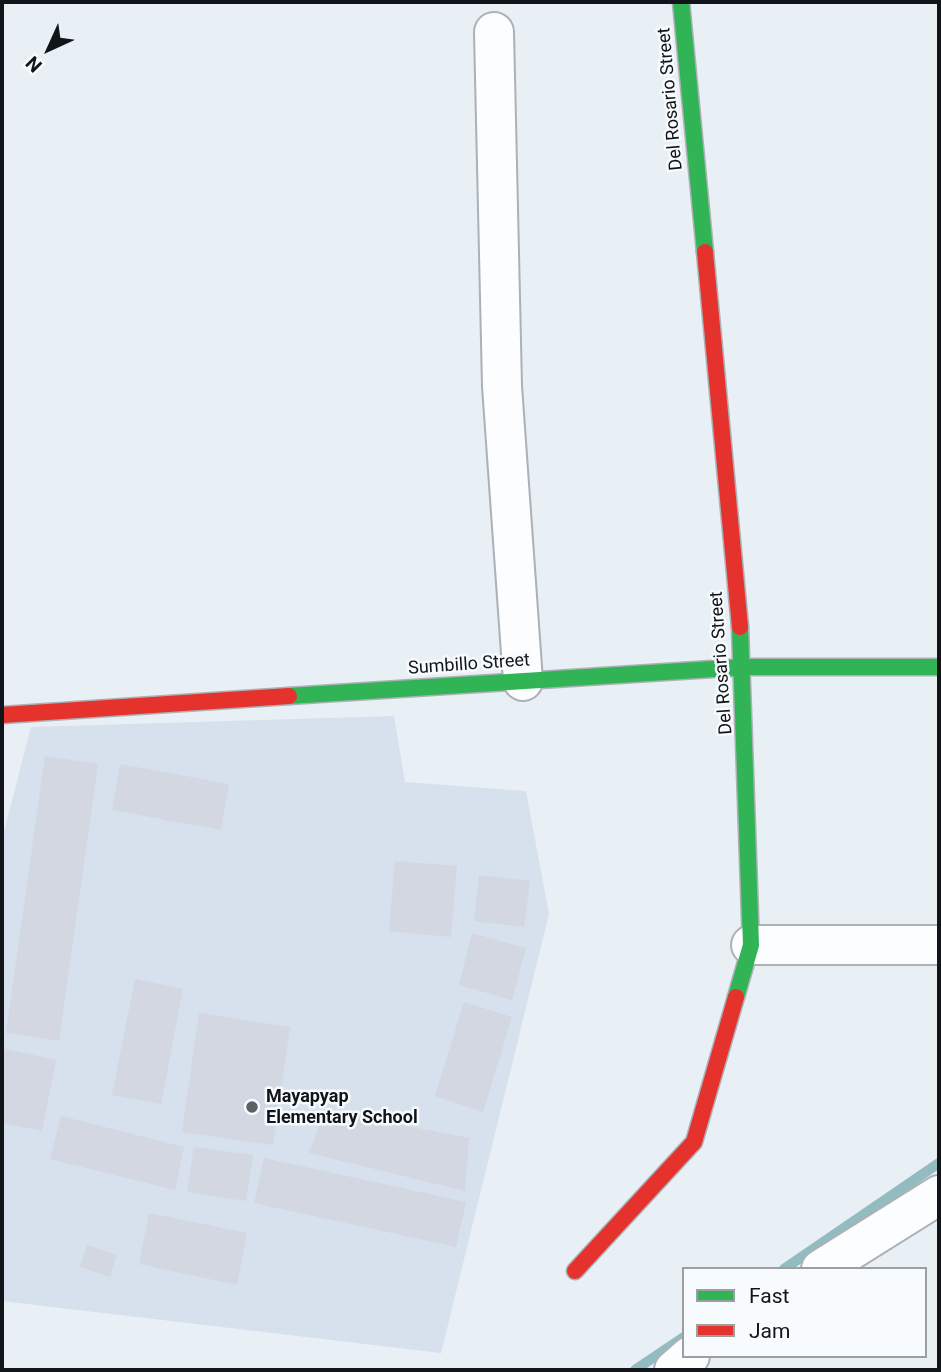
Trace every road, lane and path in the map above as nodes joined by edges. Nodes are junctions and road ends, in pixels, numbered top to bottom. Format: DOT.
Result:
graph roads {
  1 [pos="681,2"];
  2 [pos="494,32"];
  3 [pos="744,667"];
  4 [pos="939,667"];
  5 [pos="523,681"];
  6 [pos="2,715"];
  7 [pos="751,945"];
  8 [pos="939,945"];
  9 [pos="939,1195"];
  10 [pos="824,1267"];
  11 [pos="575,1271"];
  12 [pos="688,1358"];
  13 [pos="674,1370"];
  1 -- 3 [label="street, Del Rosario Street"];
  2 -- 5 [label="street"];
  3 -- 4 [label="street, Sumbillo Street"];
  3 -- 5 [label="street, Sumbillo Street"];
  3 -- 7 [label="street, Del Rosario Street"];
  5 -- 6 [label="street, Sumbillo Street"];
  7 -- 8 [label="street"];
  7 -- 11 [label="street, Del Rosario Street"];
  9 -- 10 [label="street"];
  12 -- 13 [label="street"];
}
